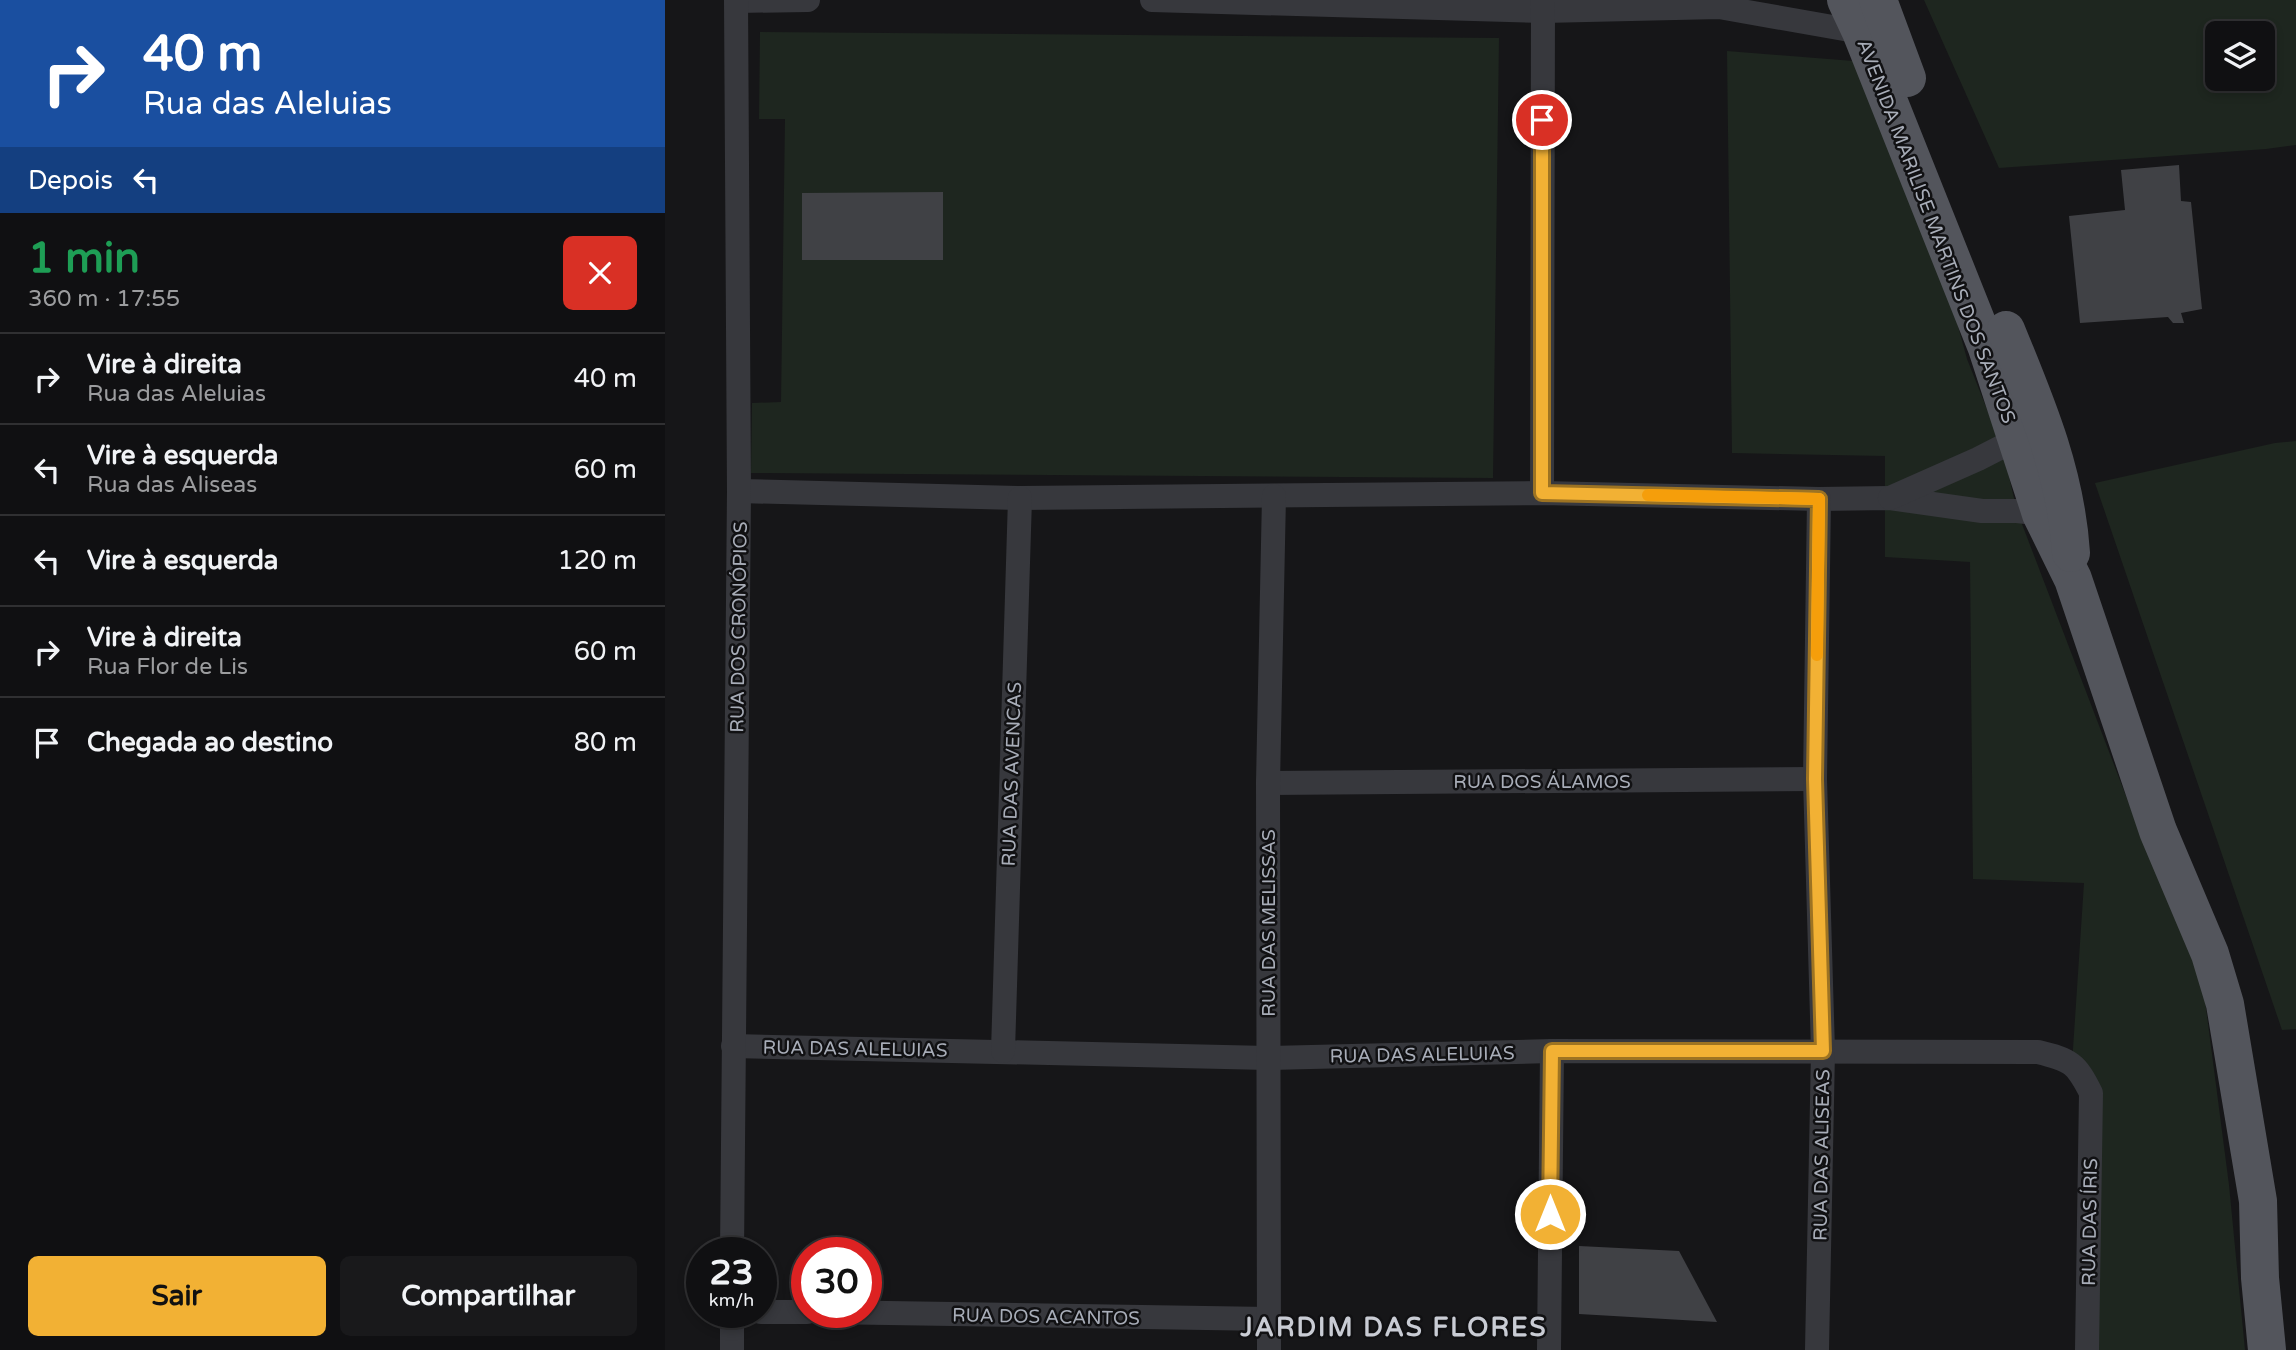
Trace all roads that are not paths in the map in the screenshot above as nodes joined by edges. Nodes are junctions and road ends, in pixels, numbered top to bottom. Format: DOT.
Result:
graph roads {
  1 [pos="736,0"];
  2 [pos="808,0"];
  3 [pos="1152,0"];
  4 [pos="1276,1"];
  5 [pos="1723,4"];
  6 [pos="1543,6"];
  7 [pos="1861,11"];
  8 [pos="2032,435"];
  9 [pos="739,491"];
  10 [pos="1542,493"];
  11 [pos="1274,496"];
  12 [pos="1020,498"];
  13 [pos="1890,498"];
  14 [pos="1819,499"];
  15 [pos="2055,515"];
  16 [pos="1815,779"];
  17 [pos="1268,783"];
  18 [pos="733,1046"];
  19 [pos="1003,1051"];
  20 [pos="1552,1051"];
  21 [pos="1823,1051"];
  22 [pos="1268,1058"];
  23 [pos="2091,1093"];
  24 [pos="732,1237"];
  25 [pos="882,1313"];
  26 [pos="1269,1319"];
  27 [pos="732,1328"];
  28 [pos="732,1350"];
  29 [pos="1269,1350"];
  30 [pos="1549,1350"];
  31 [pos="1817,1350"];
  32 [pos="2087,1350"];
  33 [pos="2267,1350"];
  1 -- 2 [label="street"];
  1 -- 9 [label="street, RUA DOS CRONÓPIOS"];
  3 -- 4 [label="street"];
  4 -- 6 [label="street"];
  5 -- 6 [label="street"];
  5 -- 7 [label="street"];
  6 -- 10 [label="street"];
  7 -- 8 [label="main road, AVENIDA MARILISE MARTINS DOS SANTOS"];
  8 -- 13 [label="street"];
  8 -- 15 [label="main road, AVENIDA MARILISE MARTINS DOS SANTOS"];
  9 -- 12 [label="street"];
  9 -- 18 [label="street, RUA DOS CRONÓPIOS"];
  10 -- 11 [label="street"];
  10 -- 14 [label="street"];
  11 -- 12 [label="street"];
  11 -- 17 [label="street, RUA DAS MELISSAS"];
  12 -- 19 [label="street, RUA DAS AVENCAS"];
  13 -- 14 [label="street"];
  13 -- 15 [label="street"];
  14 -- 16 [label="street, RUA DAS ALISEAS"];
  15 -- 33 [label="main road, AVENIDA MARILISE MARTINS DOS SANTOS"];
  16 -- 17 [label="street, RUA DOS ÁLAMOS"];
  16 -- 21 [label="street, RUA DAS ALISEAS"];
  17 -- 22 [label="street, RUA DAS MELISSAS"];
  18 -- 19 [label="street, RUA DAS ALELUIAS"];
  18 -- 24 [label="street, RUA DOS CRONÓPIOS"];
  19 -- 22 [label="street, RUA DAS ALELUIAS"];
  20 -- 21 [label="street, RUA DAS ALELUIAS"];
  20 -- 22 [label="street, RUA DAS ALELUIAS"];
  20 -- 30 [label="street"];
  21 -- 23 [label="street, RUA DAS ALELUIAS"];
  21 -- 31 [label="street, RUA DAS ALISEAS"];
  22 -- 26 [label="street, RUA DAS MELISSAS"];
  23 -- 32 [label="street, RUA DAS ÍRIS"];
  25 -- 26 [label="street, RUA DOS ACANTOS"];
  26 -- 29 [label="street, RUA DAS MELISSAS"];
  27 -- 28 [label="street"];
}
